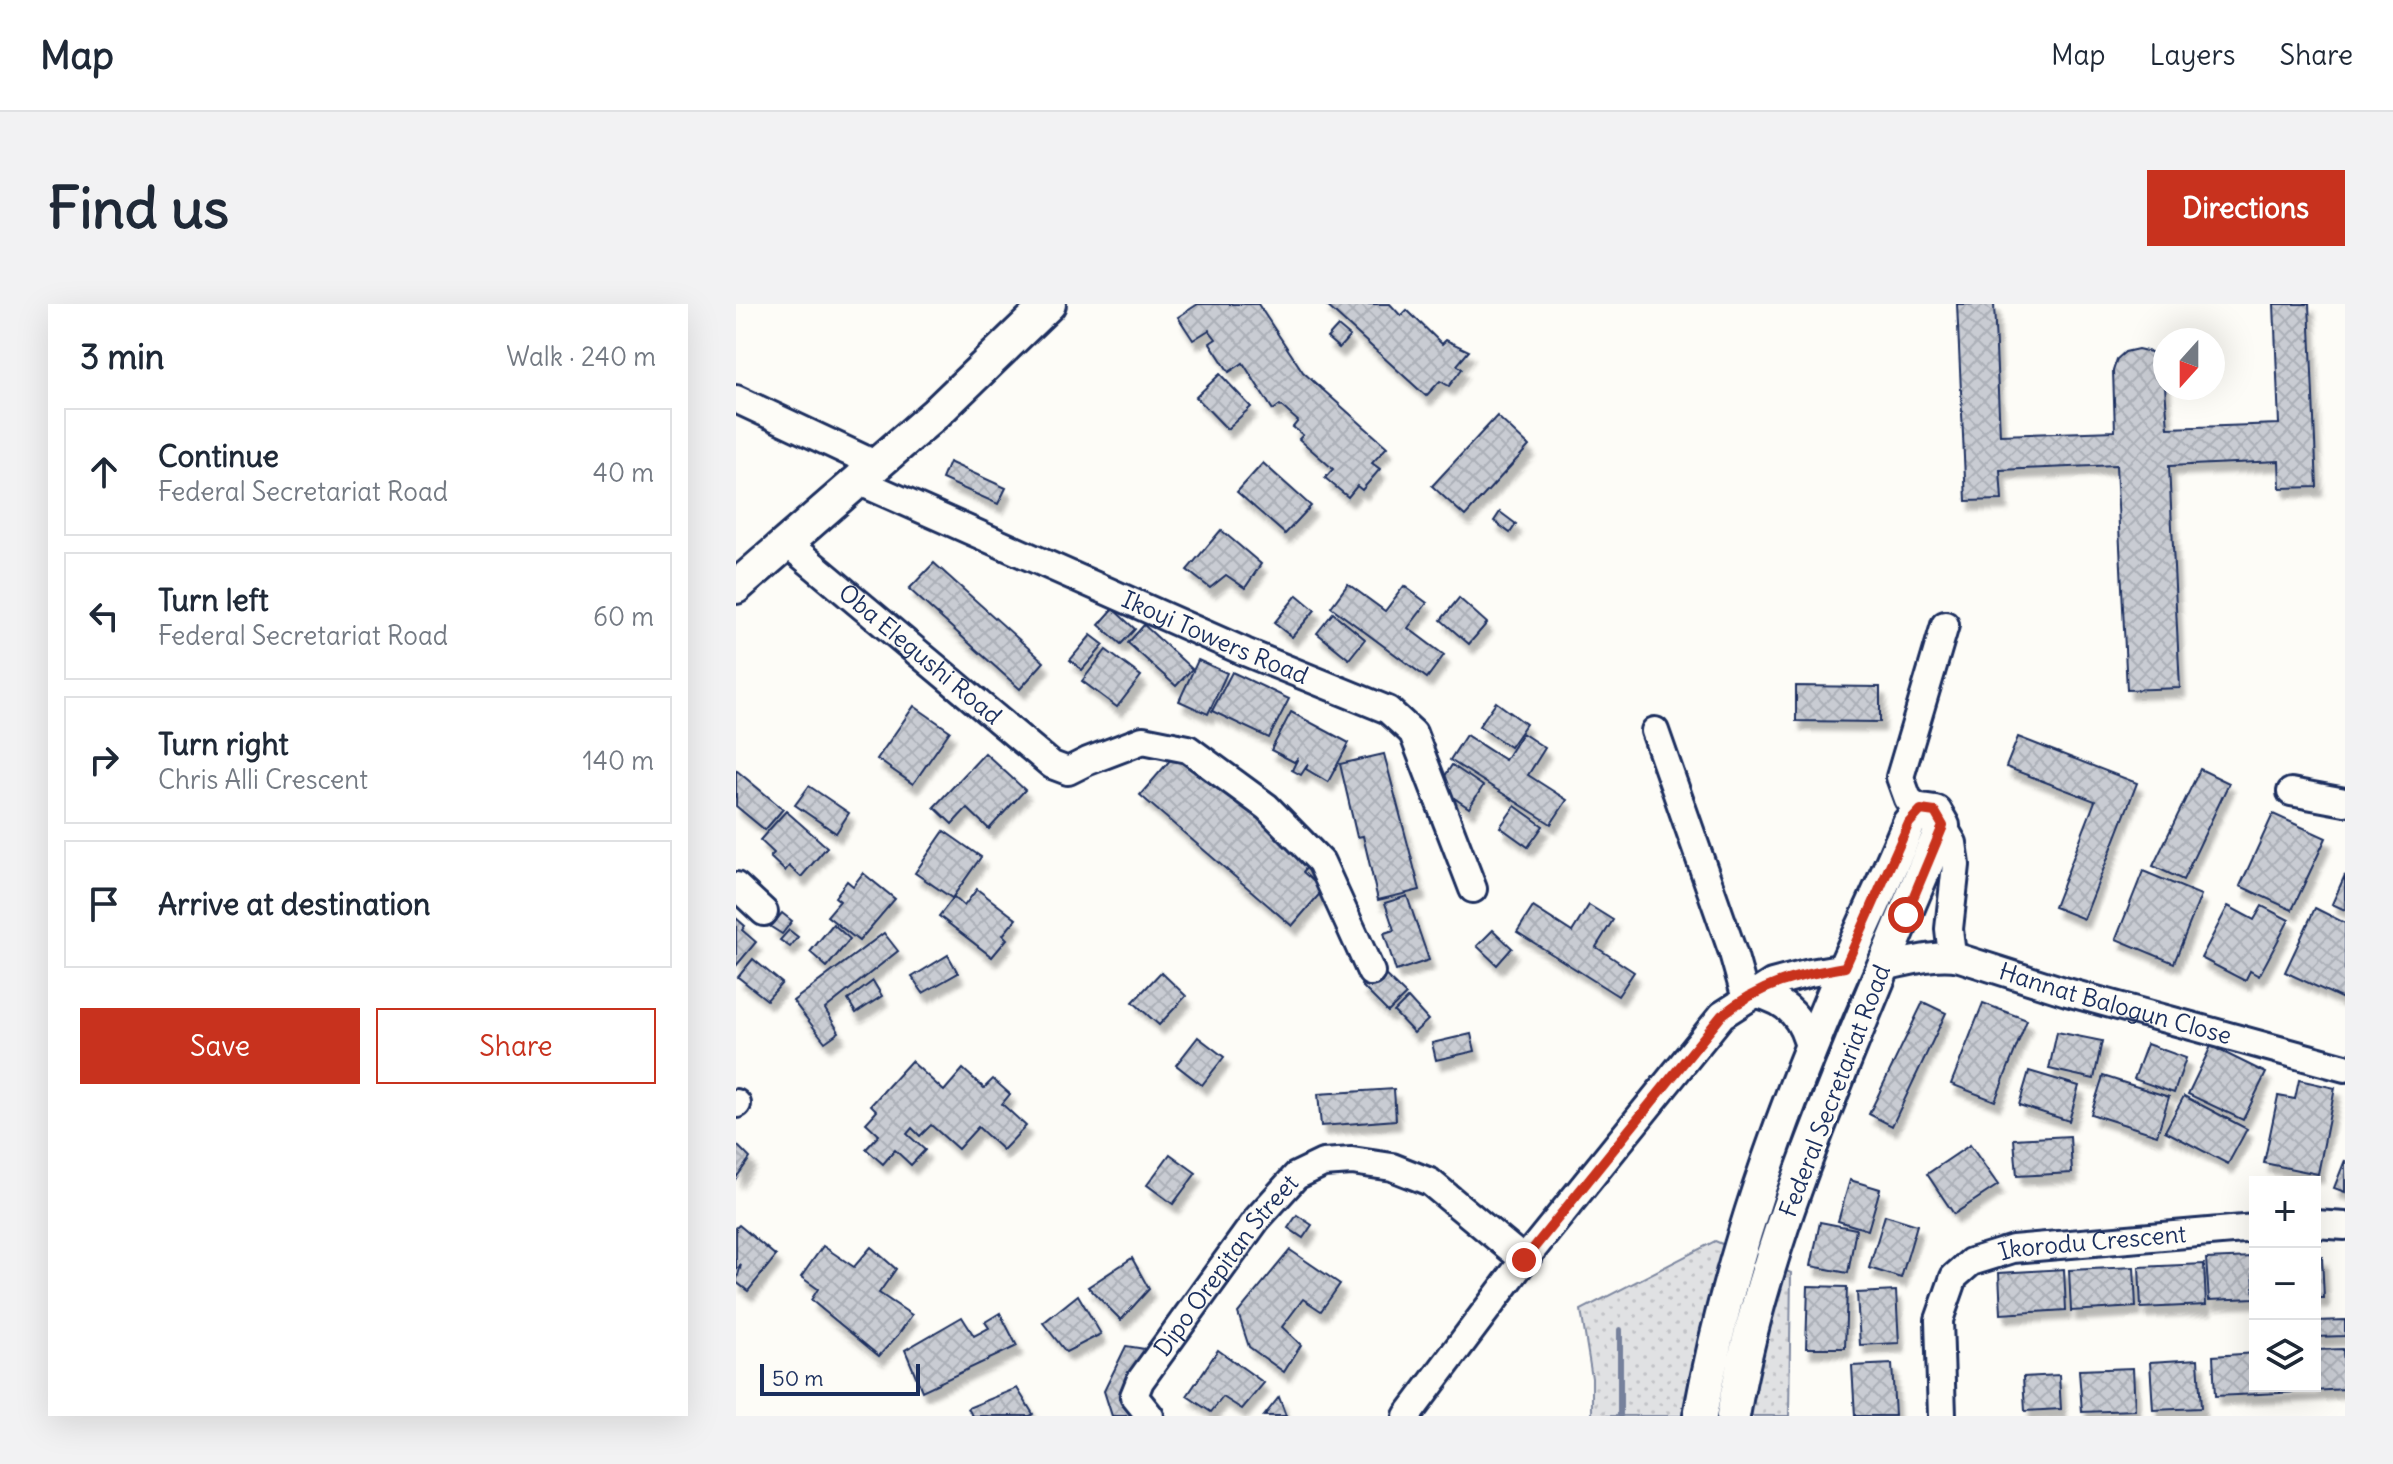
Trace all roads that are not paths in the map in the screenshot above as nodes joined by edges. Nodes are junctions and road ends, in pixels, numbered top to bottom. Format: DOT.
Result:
graph roads {
  1 [pos="1049,304"];
  2 [pos="736,399"];
  3 [pos="868,473"];
  4 [pos="788,544"];
  5 [pos="736,587"];
  6 [pos="1945,625"];
  7 [pos="1655,731"];
  8 [pos="2291,792"];
  9 [pos="2345,802"];
  10 [pos="1932,818"];
  11 [pos="736,886"];
  12 [pos="1473,889"];
  13 [pos="764,912"];
  14 [pos="1952,956"];
  15 [pos="1845,967"];
  16 [pos="1883,967"];
  17 [pos="1371,972"];
  18 [pos="1752,996"];
  19 [pos="1810,1051"];
  20 [pos="2345,1068"];
  21 [pos="2321,1224"];
  22 [pos="2345,1226"];
  23 [pos="2249,1229"];
  24 [pos="1524,1260"];
  25 [pos="1150,1416"];
  26 [pos="1407,1416"];
  27 [pos="1700,1416"];
  28 [pos="1733,1416"];
  29 [pos="1942,1416"];
  1 -- 3 [label="main road"];
  2 -- 3 [label="street"];
  3 -- 4 [label="main road"];
  3 -- 12 [label="street, Ikoyi Towers Road"];
  4 -- 5 [label="main road"];
  4 -- 17 [label="street, Oba Elegushi Road"];
  6 -- 10 [label="street"];
  7 -- 18 [label="street"];
  8 -- 9 [label="street"];
  10 -- 14 [label="street"];
  10 -- 15 [label="main road, Federal Secretariat Road"];
  10 -- 16 [label="main road, Federal Secretariat Road"];
  11 -- 13 [label="street"];
  14 -- 16 [label="street, Hannat Balogun Close"];
  14 -- 20 [label="street, Hannat Balogun Close"];
  15 -- 18 [label="street"];
  15 -- 19 [label="main road, Federal Secretariat Road"];
  16 -- 28 [label="main road, Federal Secretariat Road"];
  18 -- 19 [label="street"];
  18 -- 24 [label="street"];
  19 -- 27 [label="main road, Federal Secretariat Road"];
  21 -- 22 [label="street"];
  23 -- 29 [label="street, Ikorodu Crescent"];
  24 -- 25 [label="street, Dipo Orepitan Street"];
  24 -- 26 [label="street"];
}
